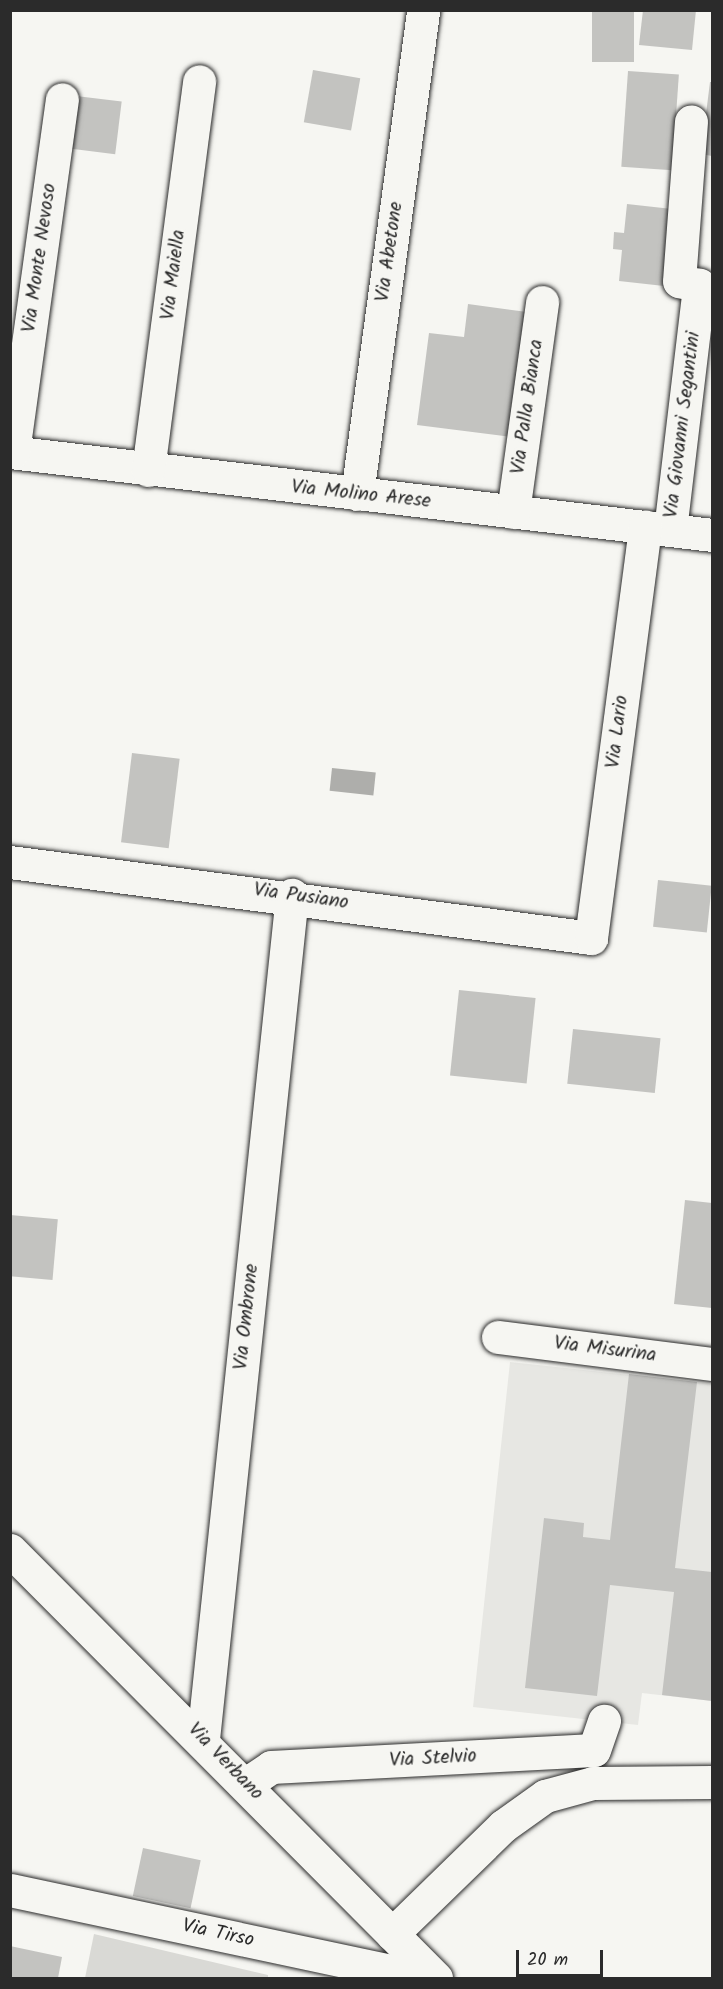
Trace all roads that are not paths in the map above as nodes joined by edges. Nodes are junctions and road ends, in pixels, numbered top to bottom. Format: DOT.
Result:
graph roads {
  1 [pos="423,10"];
  2 [pos="200,81"];
  3 [pos="62,99"];
  4 [pos="691,121"];
  5 [pos="542,302"];
  6 [pos="12,452"];
  7 [pos="148,470"];
  8 [pos="357,494"];
  9 [pos="513,512"];
  10 [pos="658,528"];
  11 [pos="712,535"];
  12 [pos="10,862"];
  13 [pos="292,895"];
  14 [pos="591,938"];
  15 [pos="498,1337"];
  16 [pos="712,1364"];
  17 [pos="10,1550"];
  18 [pos="604,1721"];
  19 [pos="203,1739"];
  20 [pos="712,1782"];
  21 [pos="246,1784"];
  22 [pos="10,1890"];
  23 [pos="392,1934"];
  24 [pos="425,1978"];
  25 [pos="436,1978"];
  1 -- 8 [label="street, Via Abetone"];
  2 -- 7 [label="street, Via Maiella"];
  3 -- 6 [label="street, Via Monte Nevoso"];
  4 -- 10 [label="street, Via Giovanni Segantini"];
  5 -- 9 [label="street, Via Palla Bianca"];
  6 -- 7 [label="street, Via Molino Arese"];
  7 -- 8 [label="street, Via Molino Arese"];
  8 -- 9 [label="street, Via Molino Arese"];
  9 -- 10 [label="street, Via Molino Arese"];
  10 -- 11 [label="street, Via Molino Arese"];
  10 -- 14 [label="street, Via Lario"];
  12 -- 13 [label="street, Via Pusiano"];
  13 -- 14 [label="street, Via Pusiano"];
  13 -- 19 [label="street, Via Ombrone"];
  15 -- 16 [label="street, Via Misurina"];
  17 -- 19 [label="street, Via Verbano"];
  18 -- 21 [label="street, Via Stelvio"];
  19 -- 21 [label="street, Via Verbano"];
  20 -- 23 [label="street"];
  21 -- 23 [label="street, Via Verbano"];
  22 -- 24 [label="street, Via Tirso"];
  23 -- 25 [label="street, Via Verbano"];
}
